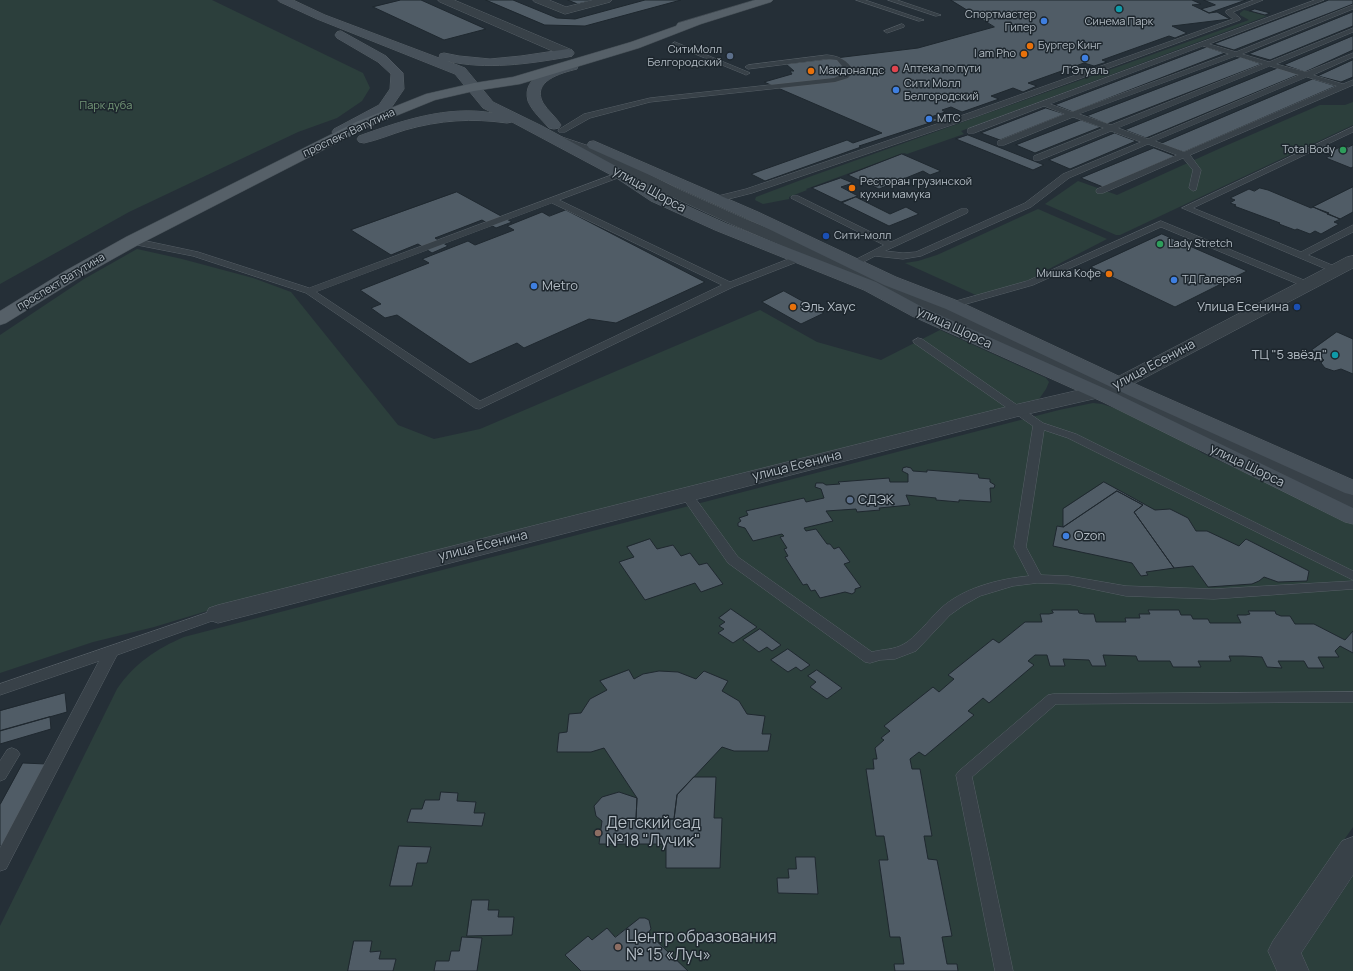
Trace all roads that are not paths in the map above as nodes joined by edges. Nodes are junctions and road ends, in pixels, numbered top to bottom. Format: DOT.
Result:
graph roads {
  1 [pos="284,0"];
  2 [pos="444,0"];
  3 [pos="539,0"];
  4 [pos="606,0"];
  5 [pos="767,0"];
  6 [pos="859,0"];
  7 [pos="890,0"];
  8 [pos="1260,0"];
  9 [pos="1321,0"];
  10 [pos="1353,7"];
  11 [pos="938,15"];
  12 [pos="321,17"];
  13 [pos="921,20"];
  14 [pos="696,23"];
  15 [pos="902,26"];
  16 [pos="1353,30"];
  17 [pos="887,31"];
  18 [pos="342,36"];
  19 [pos="390,42"];
  20 [pos="675,44"];
  21 [pos="1202,44"];
  22 [pos="635,45"];
  23 [pos="830,51"];
  24 [pos="568,53"];
  25 [pos="1236,54"];
  26 [pos="1353,55"];
  27 [pos="837,59"];
  28 [pos="1271,64"];
  29 [pos="412,66"];
  30 [pos="1307,74"];
  31 [pos="446,79"];
  32 [pos="1353,82"];
  33 [pos="1344,86"];
  34 [pos="474,87"];
  35 [pos="1044,104"];
  36 [pos="1073,114"];
  37 [pos="1112,128"];
  38 [pos="537,129"];
  39 [pos="1353,129"];
  40 [pos="971,131"];
  41 [pos="561,132"];
  42 [pos="364,139"];
  43 [pos="880,140"];
  44 [pos="1149,142"];
  45 [pos="1001,143"];
  46 [pos="1185,155"];
  47 [pos="1037,158"];
  48 [pos="620,174"];
  49 [pos="765,183"];
  50 [pos="1193,188"];
  51 [pos="1100,191"];
  52 [pos="229,192"];
  53 [pos="796,198"];
  54 [pos="551,199"];
  55 [pos="717,199"];
  56 [pos="964,212"];
  57 [pos="1353,228"];
  58 [pos="132,241"];
  59 [pos="891,245"];
  60 [pos="874,253"];
  61 [pos="1302,255"];
  62 [pos="799,258"];
  63 [pos="1353,261"];
  64 [pos="854,264"];
  65 [pos="1336,270"];
  66 [pos="730,285"];
  67 [pos="1308,285"];
  68 [pos="309,291"];
  69 [pos="952,305"];
  70 [pos="0,319"];
  71 [pos="918,341"];
  72 [pos="1109,388"];
  73 [pos="1017,410"];
  74 [pos="1039,425"];
  75 [pos="686,494"];
  76 [pos="1353,503"];
  77 [pos="1353,576"];
  78 [pos="1037,579"];
  79 [pos="1353,585"];
  80 [pos="218,614"];
  81 [pos="112,650"];
  82 [pos="0,690"];
  83 [pos="1353,697"];
  84 [pos="12,754"];
  85 [pos="0,775"];
  86 [pos="1353,850"];
  87 [pos="0,864"];
  88 [pos="1004,971"];
  89 [pos="1293,971"];
  1 -- 12 [label="main road"];
  2 -- 24 [label="street"];
  3 -- 4 [label="street"];
  5 -- 14 [label="main road"];
  6 -- 13 [label="lane"];
  7 -- 11 [label="lane"];
  8 -- 55 [label="lane"];
  9 -- 21 [label="lane"];
  10 -- 25 [label="lane"];
  12 -- 18 [label="main road"];
  12 -- 19 [label="main road"];
  14 -- 22 [label="main road, проспект Ватутина"];
  14 -- 24 [label="main road, проспект Ватутина"];
  15 -- 17 [label="lane"];
  16 -- 28 [label="lane"];
  18 -- 29 [label="main road"];
  18 -- 52 [label="main road"];
  19 -- 24 [label="main road"];
  19 -- 34 [label="main road"];
  20 -- 27 [label="lane"];
  21 -- 25 [label="lane"];
  21 -- 35 [label="lane"];
  22 -- 34 [label="main road, проспект Ватутина"];
  22 -- 41 [label="main road"];
  23 -- 27 [label="lane"];
  24 -- 34 [label="main road, проспект Ватутина"];
  25 -- 28 [label="lane"];
  25 -- 36 [label="lane"];
  26 -- 30 [label="lane"];
  27 -- 41 [label="lane"];
  28 -- 30 [label="lane"];
  28 -- 37 [label="lane"];
  30 -- 33 [label="lane"];
  30 -- 44 [label="lane"];
  31 -- 34 [label="main road"];
  32 -- 33 [label="lane"];
  33 -- 46 [label="lane"];
  34 -- 38 [label="main road, улица Щорса"];
  34 -- 41 [label="main road, улица Щорса"];
  34 -- 42 [label="main road, проспект Ватутина"];
  34 -- 52 [label="main road, проспект Ватутина"];
  35 -- 36 [label="lane"];
  35 -- 40 [label="lane"];
  36 -- 37 [label="lane"];
  36 -- 45 [label="lane"];
  37 -- 44 [label="lane"];
  37 -- 47 [label="lane"];
  38 -- 41 [label="main road, улица Щорса"];
  38 -- 42 [label="main road"];
  39 -- 61 [label="lane"];
  41 -- 48 [label="main road, улица Щорса"];
  41 -- 55 [label="main road, улица Щорса"];
  41 -- 72 [label="street, улица Щорса"];
  42 -- 52 [label="main road, проспект Ватутина"];
  43 -- 49 [label="lane"];
  44 -- 46 [label="lane"];
  44 -- 60 [label="lane"];
  46 -- 50 [label="lane"];
  46 -- 51 [label="lane"];
  48 -- 54 [label="lane"];
  48 -- 62 [label="main road, улица Щорса"];
  52 -- 58 [label="main road, проспект Ватутина"];
  53 -- 59 [label="lane"];
  54 -- 66 [label="lane"];
  54 -- 68 [label="lane"];
  55 -- 64 [label="main road, улица Щорса"];
  56 -- 59 [label="lane"];
  57 -- 61 [label="lane"];
  58 -- 68 [label="lane"];
  58 -- 70 [label="main road, проспект Ватутина"];
  59 -- 60 [label="lane"];
  60 -- 64 [label="lane"];
  61 -- 65 [label="lane"];
  62 -- 66 [label="lane"];
  62 -- 72 [label="main road, улица Щорса"];
  63 -- 65 [label="street, улица Есенина"];
  64 -- 69 [label="main road, улица Щорса"];
  65 -- 67 [label="street, улица Есенина"];
  66 -- 68 [label="lane"];
  67 -- 69 [label="lane"];
  67 -- 72 [label="street, улица Есенина"];
  69 -- 72 [label="main road, улица Щорса"];
  71 -- 73 [label="lane"];
  72 -- 73 [label="street, улица Есенина"];
  72 -- 76 [label="main road, улица Щорса"];
  72 -- 76 [label="main road, улица Щорса"];
  73 -- 74 [label="lane"];
  73 -- 75 [label="street, улица Есенина"];
  74 -- 77 [label="lane"];
  74 -- 78 [label="lane"];
  75 -- 78 [label="lane"];
  75 -- 80 [label="street, улица Есенина"];
  78 -- 79 [label="lane"];
  80 -- 81 [label="lane"];
  81 -- 82 [label="lane"];
  81 -- 87 [label="lane"];
  83 -- 88 [label="lane"];
  84 -- 85 [label="lane"];
  86 -- 89 [label="street"];
}
